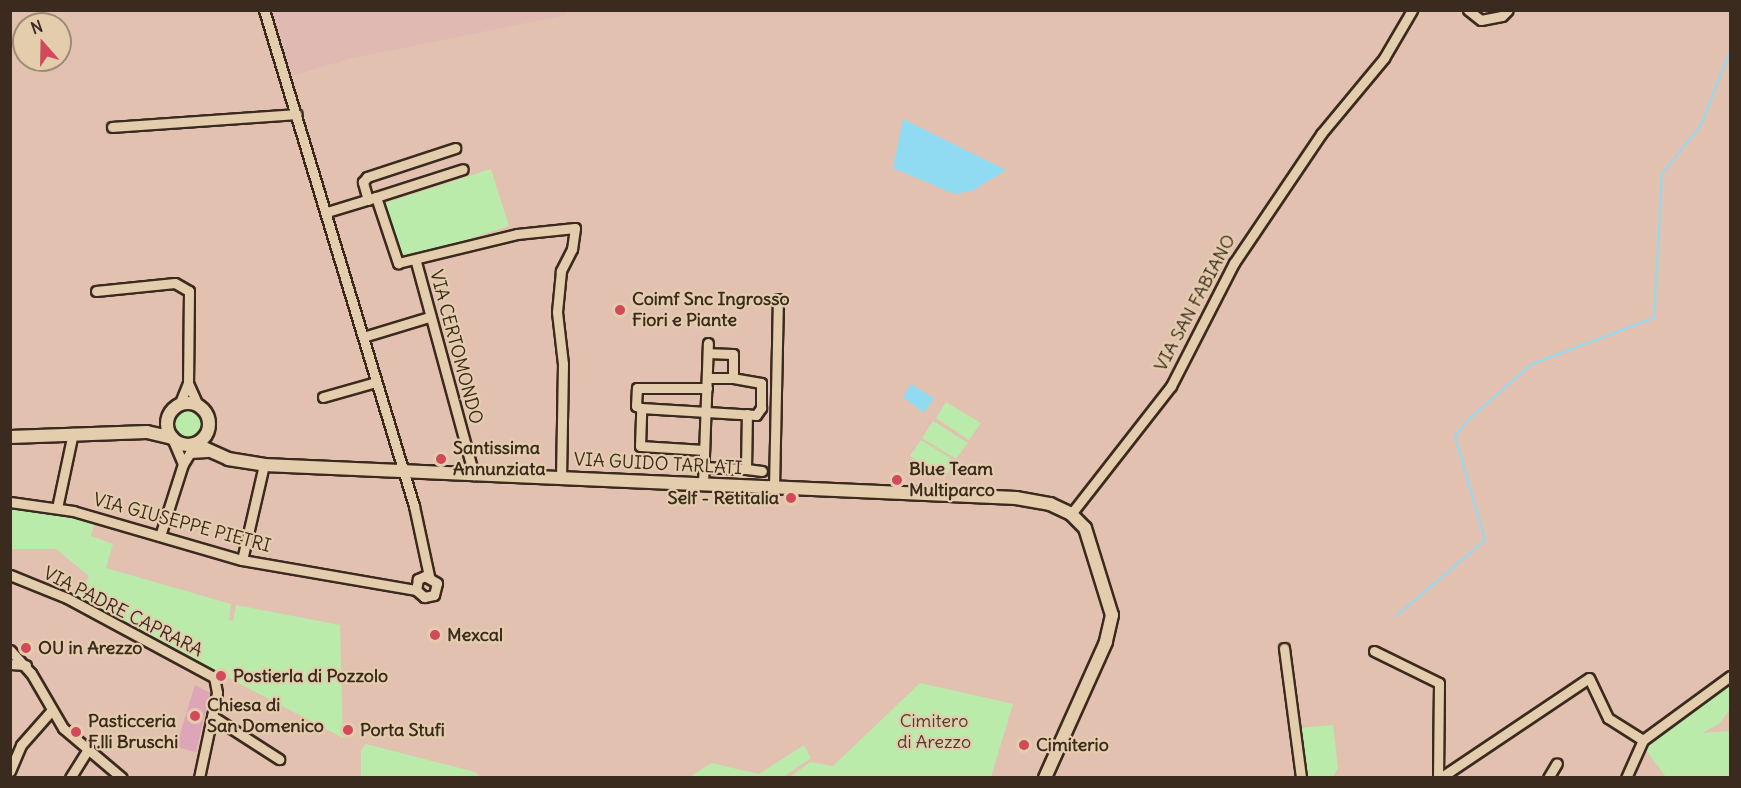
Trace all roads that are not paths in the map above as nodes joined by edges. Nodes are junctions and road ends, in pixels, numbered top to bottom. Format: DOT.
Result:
graph roads {
  1 [pos="264,10"];
  2 [pos="1412,10"];
  3 [pos="1468,10"];
  4 [pos="1508,10"];
  5 [pos="297,114"];
  6 [pos="112,127"];
  7 [pos="455,148"];
  8 [pos="463,169"];
  9 [pos="372,199"];
  10 [pos="327,212"];
  11 [pos="416,262"];
  12 [pos="96,291"];
  13 [pos="778,299"];
  14 [pos="429,317"];
  15 [pos="363,337"];
  16 [pos="708,343"];
  17 [pos="708,353"];
  18 [pos="733,378"];
  19 [pos="188,382"];
  20 [pos="376,382"];
  21 [pos="707,383"];
  22 [pos="323,397"];
  23 [pos="179,405"];
  24 [pos="198,405"];
  25 [pos="641,408"];
  26 [pos="706,412"];
  27 [pos="747,414"];
  28 [pos="168,418"];
  29 [pos="147,432"];
  30 [pos="73,433"];
  31 [pos="207,433"];
  32 [pos="10,437"];
  33 [pos="172,438"];
  34 [pos="193,448"];
  35 [pos="704,450"];
  36 [pos="215,453"];
  37 [pos="183,464"];
  38 [pos="264,465"];
  39 [pos="704,467"];
  40 [pos="746,470"];
  41 [pos="401,471"];
  42 [pos="762,471"];
  43 [pos="474,475"];
  44 [pos="561,477"];
  45 [pos="703,484"];
  46 [pos="891,487"];
  47 [pos="774,488"];
  48 [pos="808,489"];
  49 [pos="842,491"];
  50 [pos="957,496"];
  51 [pos="10,502"];
  52 [pos="57,508"];
  53 [pos="1071,514"];
  54 [pos="160,536"];
  55 [pos="242,560"];
  56 [pos="10,575"];
  57 [pos="429,576"];
  58 [pos="417,590"];
  59 [pos="1284,648"];
  60 [pos="11,650"];
  61 [pos="1374,651"];
  62 [pos="11,663"];
  63 [pos="28,669"];
  64 [pos="1731,676"];
  65 [pos="52,710"];
  66 [pos="212,716"];
  67 [pos="1643,740"];
  68 [pos="87,751"];
  69 [pos="279,759"];
  70 [pos="1557,763"];
  71 [pos="10,771"];
  72 [pos="70,777"];
  73 [pos="118,777"];
  74 [pos="200,777"];
  75 [pos="1045,777"];
  76 [pos="1301,777"];
  77 [pos="1439,777"];
  78 [pos="1548,777"];
  79 [pos="1626,777"];
  1 -- 5 [label="street"];
  2 -- 53 [label="street, VIA SAN FABIANO"];
  3 -- 4 [label="street"];
  5 -- 6 [label="street"];
  5 -- 10 [label="street"];
  7 -- 9 [label="street"];
  8 -- 9 [label="street"];
  9 -- 10 [label="street"];
  9 -- 11 [label="street"];
  10 -- 15 [label="street"];
  11 -- 14 [label="street, VIA CERTOMONDO"];
  11 -- 44 [label="street"];
  12 -- 19 [label="street"];
  13 -- 47 [label="street"];
  14 -- 15 [label="street"];
  14 -- 43 [label="street, VIA CERTOMONDO"];
  15 -- 20 [label="street"];
  16 -- 17 [label="street"];
  17 -- 18 [label="street"];
  17 -- 21 [label="street"];
  18 -- 21 [label="street"];
  18 -- 27 [label="street"];
  19 -- 23 [label="street"];
  19 -- 24 [label="street"];
  20 -- 22 [label="street"];
  20 -- 41 [label="street"];
  21 -- 25 [label="street"];
  21 -- 26 [label="street"];
  23 -- 24 [label="main road"];
  23 -- 28 [label="main road"];
  24 -- 31 [label="main road"];
  25 -- 26 [label="street"];
  25 -- 35 [label="street"];
  26 -- 27 [label="street"];
  26 -- 35 [label="street"];
  27 -- 40 [label="street"];
  28 -- 29 [label="main road"];
  28 -- 33 [label="main road"];
  29 -- 30 [label="main road"];
  29 -- 33 [label="main road"];
  30 -- 32 [label="main road"];
  30 -- 52 [label="street"];
  31 -- 34 [label="main road"];
  31 -- 36 [label="main road"];
  33 -- 34 [label="main road"];
  33 -- 37 [label="street"];
  34 -- 36 [label="main road, VIA GUIDO TARLATI"];
  34 -- 37 [label="street"];
  35 -- 39 [label="street"];
  36 -- 38 [label="main road, VIA GUIDO TARLATI"];
  37 -- 54 [label="street"];
  38 -- 41 [label="main road, VIA GUIDO TARLATI"];
  38 -- 55 [label="street"];
  39 -- 40 [label="street"];
  39 -- 45 [label="street"];
  40 -- 42 [label="street"];
  41 -- 43 [label="main road, VIA GUIDO TARLATI"];
  41 -- 57 [label="street"];
  43 -- 44 [label="main road, VIA GUIDO TARLATI"];
  44 -- 45 [label="main road, VIA GUIDO TARLATI"];
  45 -- 47 [label="main road, VIA GUIDO TARLATI"];
  46 -- 48 [label="main road"];
  46 -- 49 [label="main road"];
  46 -- 50 [label="main road"];
  47 -- 48 [label="main road, VIA GUIDO TARLATI"];
  48 -- 49 [label="main road, VIA GUIDO TARLATI"];
  49 -- 50 [label="main road, VIA GUIDO TARLATI"];
  50 -- 53 [label="main road"];
  51 -- 52 [label="street, VIA GIUSEPPE PIETRI"];
  52 -- 54 [label="street, VIA GIUSEPPE PIETRI"];
  53 -- 75 [label="main road"];
  54 -- 55 [label="street, VIA GIUSEPPE PIETRI"];
  55 -- 58 [label="street, VIA GIUSEPPE PIETRI"];
  56 -- 66 [label="street, VIA PADRE CAPRARA"];
  57 -- 58 [label="street"];
  57 -- 58 [label="street, VIA GIUSEPPE PIETRI"];
  59 -- 76 [label="street"];
  60 -- 63 [label="street"];
  61 -- 77 [label="street"];
  62 -- 63 [label="street"];
  63 -- 65 [label="street"];
  64 -- 67 [label="street"];
  65 -- 68 [label="street"];
  65 -- 71 [label="street"];
  66 -- 69 [label="street"];
  66 -- 74 [label="street, VIA PADRE CAPRARA"];
  67 -- 77 [label="street"];
  67 -- 79 [label="street"];
  68 -- 72 [label="street"];
  68 -- 73 [label="street"];
  70 -- 78 [label="street"];
}
